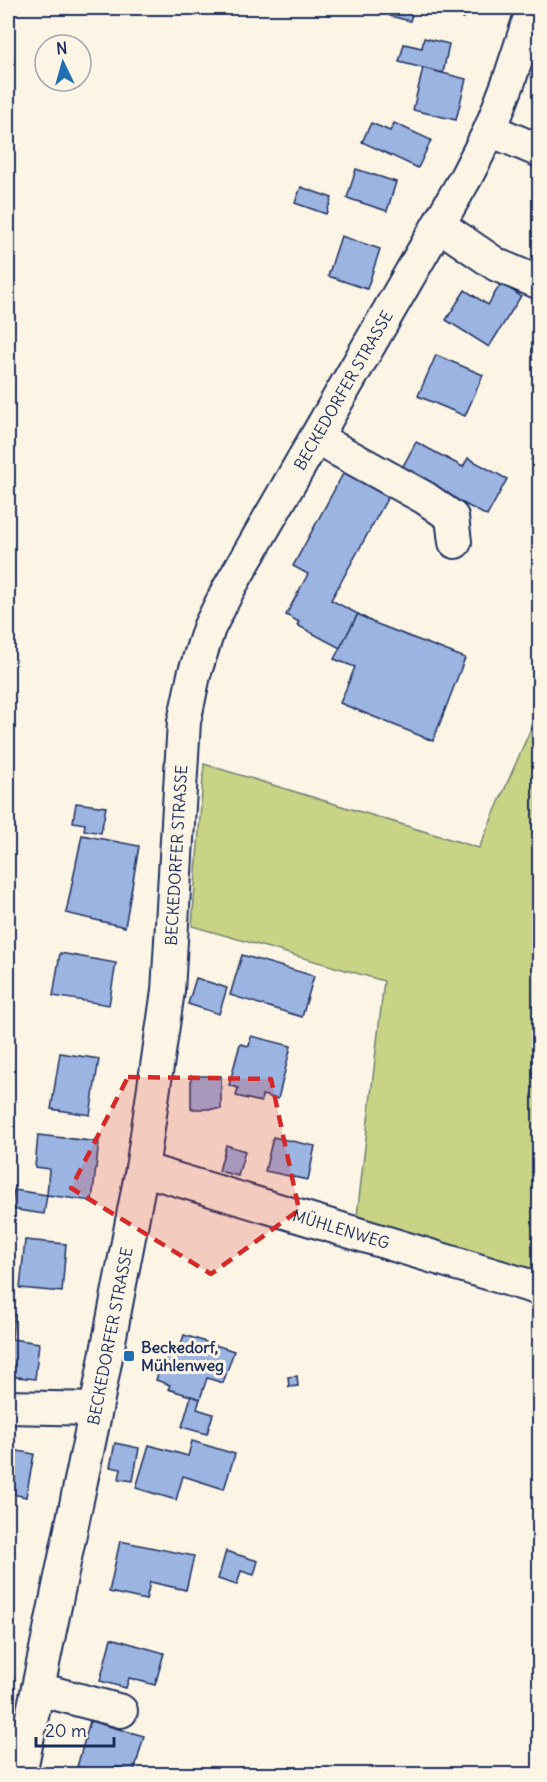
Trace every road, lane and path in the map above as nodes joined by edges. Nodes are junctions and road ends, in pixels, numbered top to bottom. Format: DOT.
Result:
graph roads {
  1 [pos="533,8"];
  2 [pos="490,130"];
  3 [pos="540,151"];
  4 [pos="439,225"];
  5 [pos="540,283"];
  6 [pos="316,438"];
  7 [pos="455,542"];
  8 [pos="142,1169"];
  9 [pos="540,1289"];
  10 [pos="8,1407"];
  11 [pos="96,1409"];
  12 [pos="38,1689"];
  13 [pos="122,1711"];
  14 [pos="20,1774"];
  1 -- 2 [label="street, BECKEDORFER STRASSE"];
  2 -- 3 [label="street"];
  2 -- 4 [label="street, BECKEDORFER STRASSE"];
  4 -- 5 [label="street"];
  4 -- 6 [label="street, BECKEDORFER STRASSE"];
  6 -- 7 [label="street"];
  6 -- 8 [label="street, BECKEDORFER STRASSE"];
  8 -- 9 [label="street, MÜHLENWEG"];
  8 -- 11 [label="street, BECKEDORFER STRASSE"];
  10 -- 11 [label="street"];
  11 -- 12 [label="street, BECKEDORFER STRASSE"];
  12 -- 13 [label="street"];
  12 -- 14 [label="street, BECKEDORFER STRASSE"];
}
